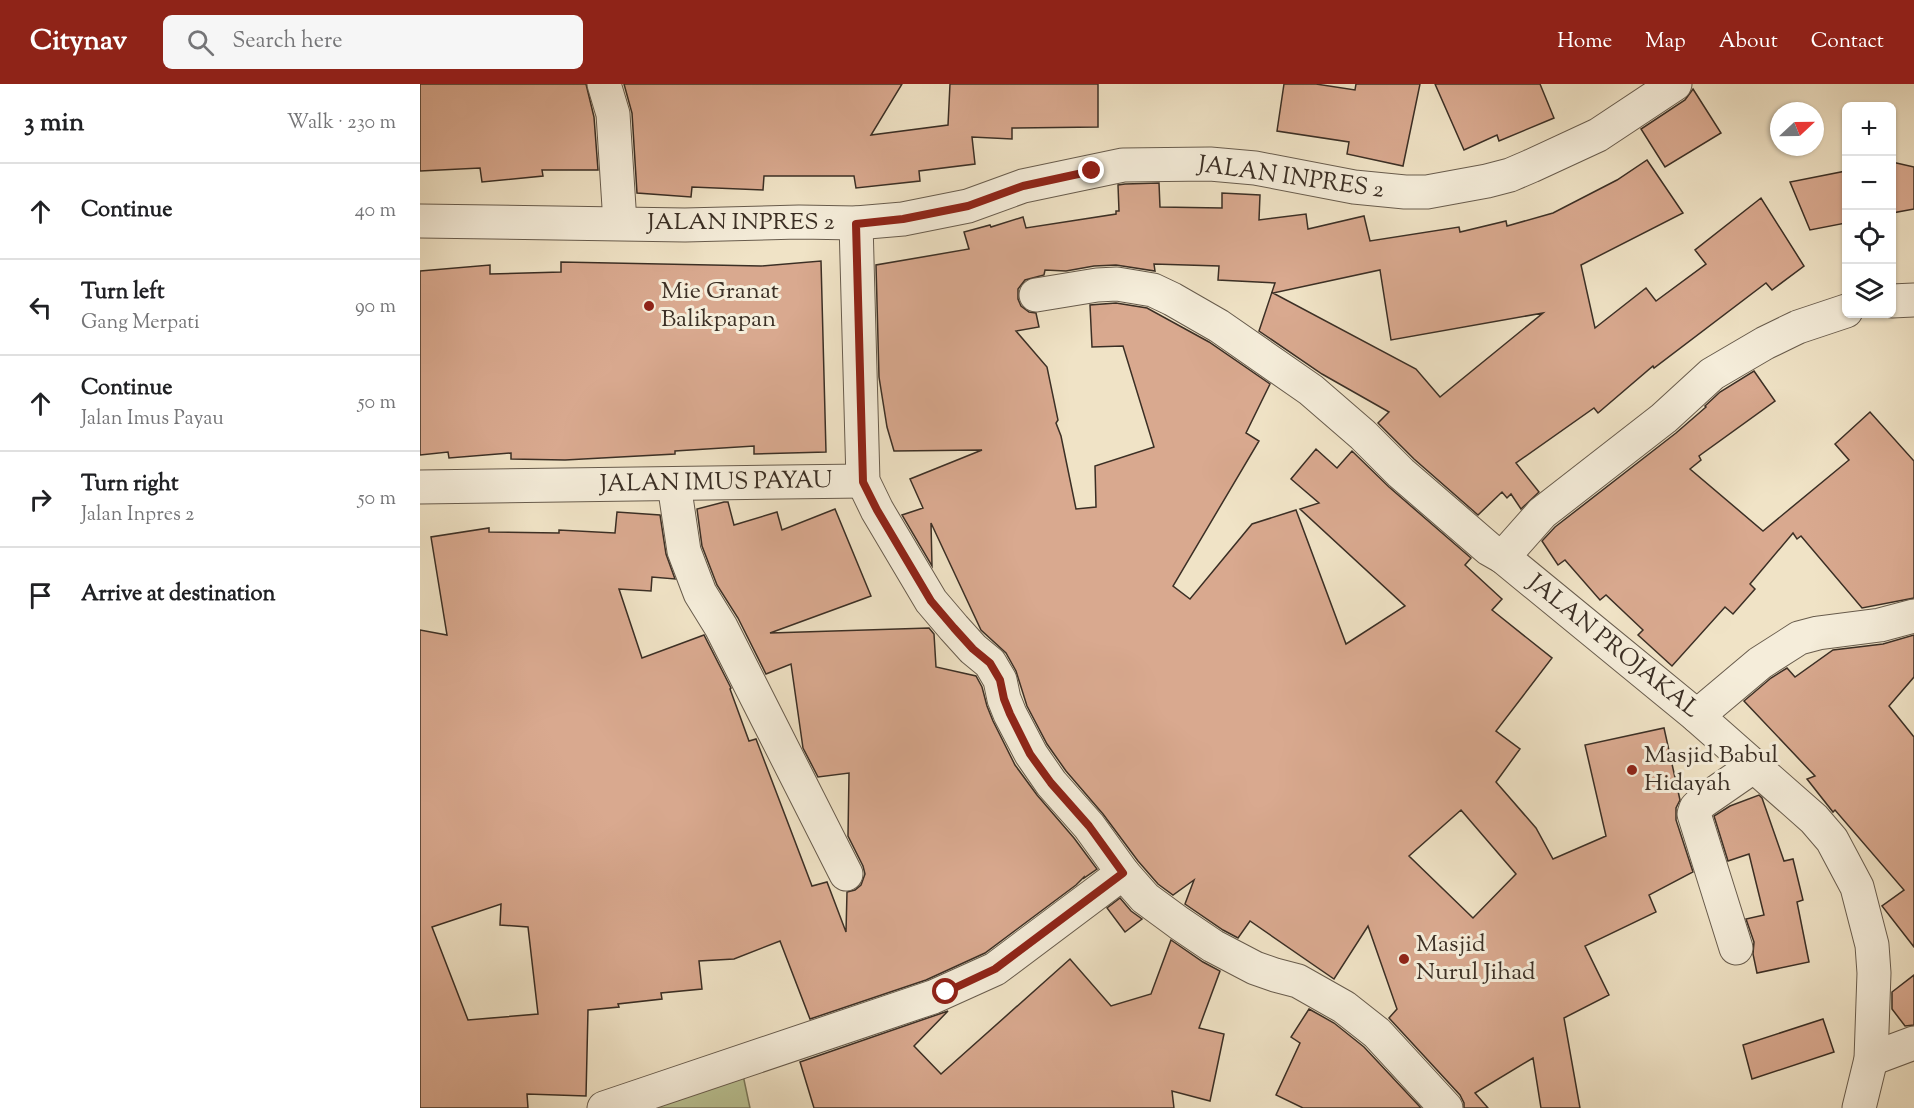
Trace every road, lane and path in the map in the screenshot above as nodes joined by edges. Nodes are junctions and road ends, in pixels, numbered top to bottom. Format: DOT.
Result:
graph roads {
  1 [pos="604,84"];
  2 [pos="1675,84"];
  3 [pos="420,221"];
  4 [pos="620,223"];
  5 [pos="856,224"];
  6 [pos="1036,295"];
  7 [pos="1914,300"];
  8 [pos="1896,302"];
  9 [pos="1842,312"];
  10 [pos="863,482"];
  11 [pos="674,484"];
  12 [pos="420,487"];
  13 [pos="1503,557"];
  14 [pos="1914,616"];
  15 [pos="1697,716"];
  16 [pos="1754,766"];
  17 [pos="1123,873"];
  18 [pos="846,874"];
  19 [pos="1736,948"];
  20 [pos="1914,1043"];
  21 [pos="1871,1059"];
  22 [pos="604,1108"];
  23 [pos="1446,1108"];
  24 [pos="1859,1108"];
  1 -- 4 [label="street"];
  2 -- 5 [label="street, JALAN INPRES 2"];
  3 -- 4 [label="street, JALAN INPRES 2"];
  4 -- 5 [label="street, JALAN INPRES 2"];
  5 -- 10 [label="street, JALAN IMUS PAYAU"];
  6 -- 13 [label="street, JALAN PROJAKAL"];
  7 -- 8 [label="street"];
  9 -- 13 [label="street"];
  10 -- 11 [label="street, JALAN IMUS PAYAU"];
  10 -- 17 [label="street"];
  11 -- 12 [label="street, JALAN IMUS PAYAU"];
  11 -- 18 [label="street"];
  13 -- 15 [label="street, JALAN PROJAKAL"];
  14 -- 15 [label="street"];
  15 -- 16 [label="street, JALAN PROJAKAL"];
  16 -- 19 [label="street"];
  16 -- 21 [label="street, JALAN PROJAKAL"];
  17 -- 22 [label="street"];
  17 -- 23 [label="street"];
  20 -- 21 [label="street"];
  21 -- 24 [label="street, JALAN PROJAKAL"];
}
